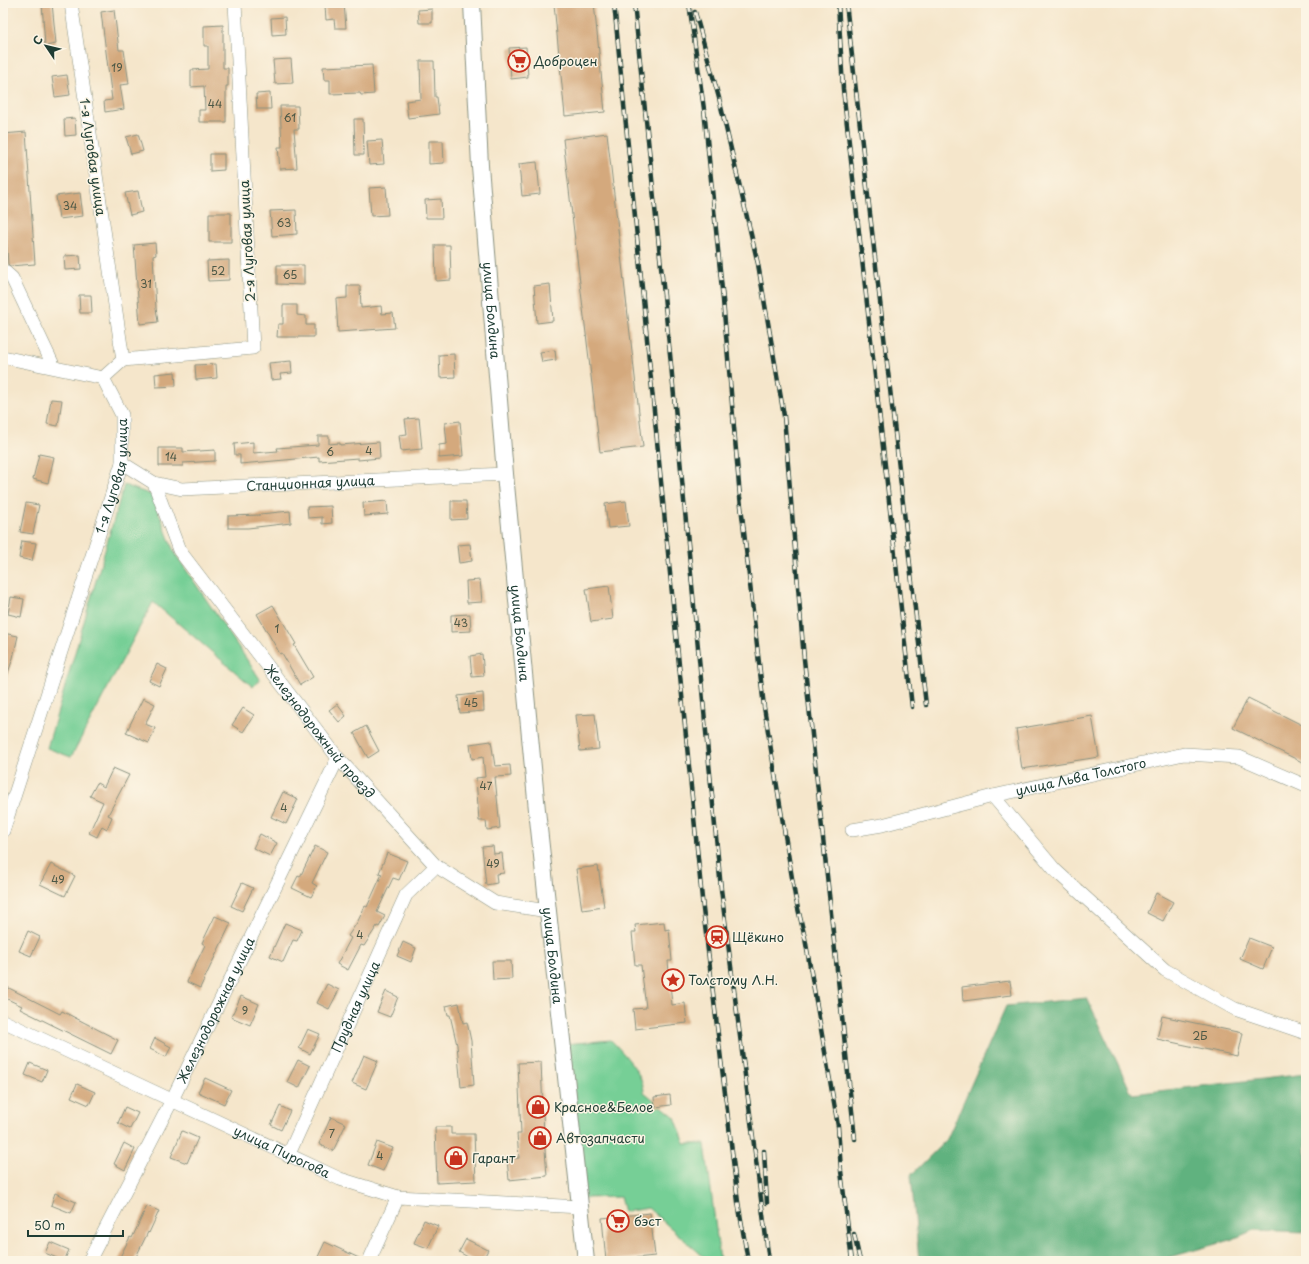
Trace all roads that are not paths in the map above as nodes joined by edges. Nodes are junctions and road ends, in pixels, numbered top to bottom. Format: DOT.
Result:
graph roads {
  1 [pos="71,3"];
  2 [pos="235,3"];
  3 [pos="472,3"];
  4 [pos="3,270"];
  5 [pos="3,357"];
  6 [pos="123,360"];
  7 [pos="54,367"];
  8 [pos="103,378"];
  9 [pos="122,464"];
  10 [pos="505,474"];
  11 [pos="154,483"];
  12 [pos="338,758"];
  13 [pos="1306,786"];
  14 [pos="993,796"];
  15 [pos="852,830"];
  16 [pos="3,831"];
  17 [pos="436,866"];
  18 [pos="548,911"];
  19 [pos="3,1021"];
  20 [pos="1306,1033"];
  21 [pos="172,1100"];
  22 [pos="288,1156"];
  23 [pos="398,1197"];
  24 [pos="580,1207"];
  25 [pos="88,1261"];
  26 [pos="369,1261"];
  27 [pos="586,1261"];
  1 -- 6 [label="street, 1-я Луговая улица"];
  2 -- 6 [label="street, 2-я Луговая улица"];
  3 -- 10 [label="main road, улица Болдина"];
  4 -- 7 [label="street"];
  5 -- 7 [label="street"];
  6 -- 8 [label="street"];
  7 -- 8 [label="street"];
  8 -- 9 [label="street, 1-я Луговая улица"];
  9 -- 11 [label="street, Станционная улица"];
  9 -- 16 [label="street, 1-я Луговая улица"];
  10 -- 11 [label="street, Станционная улица"];
  10 -- 18 [label="main road, улица Болдина"];
  11 -- 12 [label="street, Железнодорожный проезд"];
  12 -- 17 [label="street, Железнодорожный проезд"];
  12 -- 21 [label="street, Железнодорожная улица"];
  13 -- 14 [label="street, улица Льва Толстого"];
  14 -- 15 [label="street, улица Льва Толстого"];
  14 -- 20 [label="street"];
  17 -- 18 [label="street, Железнодорожный проезд"];
  17 -- 22 [label="street, Прудная улица"];
  18 -- 24 [label="main road, улица Болдина"];
  19 -- 21 [label="street, улица Пирогова"];
  21 -- 22 [label="street, улица Пирогова"];
  21 -- 25 [label="street, Железнодорожная улица"];
  22 -- 23 [label="street, улица Пирогова"];
  23 -- 24 [label="street, улица Пирогова"];
  23 -- 26 [label="street"];
  24 -- 27 [label="main road, улица Болдина"];
}
